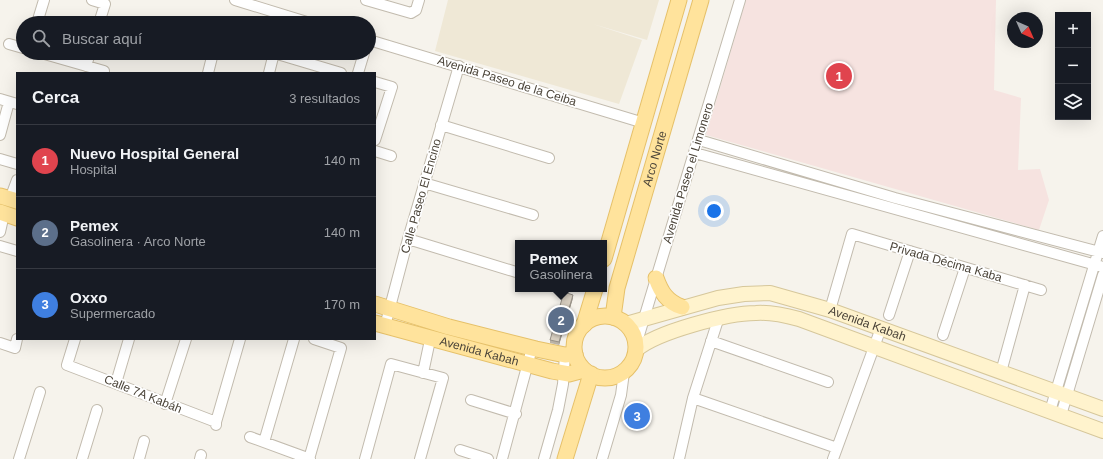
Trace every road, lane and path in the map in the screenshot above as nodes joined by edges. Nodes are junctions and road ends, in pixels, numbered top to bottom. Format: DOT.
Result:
graph roads {
  1 [pos="44,0"];
  2 [pos="92,0"];
  3 [pos="235,0"];
  4 [pos="366,0"];
  5 [pos="419,0"];
  6 [pos="680,0"];
  7 [pos="701,0"];
  8 [pos="740,0"];
  9 [pos="254,3"];
  10 [pos="39,16"];
  11 [pos="101,16"];
  12 [pos="290,16"];
  13 [pos="376,42"];
  14 [pos="9,44"];
  15 [pos="16,46"];
  16 [pos="65,60"];
  17 [pos="88,60"];
  18 [pos="211,60"];
  19 [pos="272,60"];
  20 [pos="296,60"];
  21 [pos="362,60"];
  22 [pos="86,66"];
  23 [pos="459,66"];
  24 [pos="104,71"];
  25 [pos="208,72"];
  26 [pos="269,72"];
  27 [pos="335,72"];
  28 [pos="358,72"];
  29 [pos="376,82"];
  30 [pos="9,102"];
  31 [pos="644,123"];
  32 [pos="441,125"];
  33 [pos="0,135"];
  34 [pos="376,137"];
  35 [pos="698,140"];
  36 [pos="376,152"];
  37 [pos="695,153"];
  38 [pos="390,156"];
  39 [pos="549,158"];
  40 [pos="0,159"];
  41 [pos="16,164"];
  42 [pos="16,182"];
  43 [pos="424,183"];
  44 [pos="9,198"];
  45 [pos="893,203"];
  46 [pos="7,215"];
  47 [pos="533,215"];
  48 [pos="0,232"];
  49 [pos="1103,236"];
  50 [pos="408,239"];
  51 [pos="0,246"];
  52 [pos="607,249"];
  53 [pos="16,251"];
  54 [pos="910,251"];
  55 [pos="1101,252"];
  56 [pos="1098,266"];
  57 [pos="965,268"];
  58 [pos="515,272"];
  59 [pos="1103,275"];
  60 [pos="656,278"];
  61 [pos="1025,285"];
  62 [pos="1040,290"];
  63 [pos="594,292"];
  64 [pos="376,304"];
  65 [pos="682,307"];
  66 [pos="390,308"];
  67 [pos="830,310"];
  68 [pos="889,315"];
  69 [pos="644,319"];
  70 [pos="718,320"];
  71 [pos="619,321"];
  72 [pos="380,325"];
  73 [pos="584,325"];
  74 [pos="881,328"];
  75 [pos="943,335"];
  76 [pos="17,340"];
  77 [pos="75,340"];
  78 [pos="129,340"];
  79 [pos="186,340"];
  80 [pos="240,340"];
  81 [pos="294,340"];
  82 [pos="317,340"];
  83 [pos="430,340"];
  84 [pos="711,341"];
  85 [pos="0,343"];
  86 [pos="636,347"];
  87 [pos="875,347"];
  88 [pos="532,348"];
  89 [pos="570,354"];
  90 [pos="528,365"];
  91 [pos="587,372"];
  92 [pos="624,372"];
  93 [pos="1000,372"];
  94 [pos="423,373"];
  95 [pos="563,373"];
  96 [pos="828,382"];
  97 [pos="116,383"];
  98 [pos="40,392"];
  99 [pos="1061,394"];
  100 [pos="693,398"];
  101 [pos="471,400"];
  102 [pos="165,404"];
  103 [pos="1103,409"];
  104 [pos="97,410"];
  105 [pos="1055,413"];
  106 [pos="516,414"];
  107 [pos="1103,431"];
  108 [pos="250,437"];
  109 [pos="144,442"];
  110 [pos="264,442"];
  111 [pos="837,448"];
  112 [pos="460,450"];
  113 [pos="142,458"];
  114 [pos="682,458"];
  115 [pos="19,459"];
  116 [pos="82,459"];
  117 [pos="309,459"];
  118 [pos="365,459"];
  119 [pos="420,459"];
  120 [pos="488,459"];
  121 [pos="502,459"];
  122 [pos="544,459"];
  123 [pos="565,459"];
  124 [pos="602,459"];
  125 [pos="834,459"];
  1 -- 10 [label="street"];
  2 -- 11 [label="street"];
  3 -- 9 [label="street"];
  4 -- 5 [label="street"];
  6 -- 31 [label="main road, Arco Norte"];
  7 -- 71 [label="main road, Arco Norte"];
  8 -- 35 [label="street, Avenida Paseo el Limonero"];
  9 -- 12 [label="street"];
  13 -- 23 [label="street, Avenida Paseo de la Ceiba"];
  14 -- 15 [label="street"];
  16 -- 22 [label="street"];
  17 -- 22 [label="street"];
  18 -- 25 [label="street"];
  19 -- 26 [label="street"];
  20 -- 27 [label="street"];
  21 -- 28 [label="street"];
  22 -- 24 [label="street"];
  23 -- 31 [label="street, Avenida Paseo de la Ceiba"];
  23 -- 32 [label="street, Calle Paseo El Encino"];
  29 -- 34 [label="street"];
  30 -- 33 [label="street"];
  31 -- 52 [label="main road, Arco Norte"];
  32 -- 39 [label="street"];
  32 -- 43 [label="street, Calle Paseo El Encino"];
  35 -- 37 [label="street, Avenida Paseo el Limonero"];
  35 -- 45 [label="street"];
  36 -- 38 [label="street"];
  37 -- 45 [label="street"];
  37 -- 60 [label="street, Avenida Paseo el Limonero"];
  40 -- 41 [label="street"];
  42 -- 44 [label="street"];
  43 -- 47 [label="street"];
  43 -- 50 [label="street, Calle Paseo El Encino"];
  45 -- 55 [label="street"];
  45 -- 56 [label="street"];
  46 -- 48 [label="street"];
  49 -- 55 [label="street"];
  50 -- 58 [label="street"];
  50 -- 66 [label="street, Calle Paseo El Encino"];
  51 -- 53 [label="street"];
  54 -- 57 [label="street, Privada Décima Kaba"];
  54 -- 67 [label="street, Privada Décima Kaba"];
  54 -- 68 [label="street"];
  55 -- 56 [label="street"];
  56 -- 99 [label="street"];
  57 -- 61 [label="street, Privada Décima Kaba"];
  57 -- 75 [label="street"];
  59 -- 99 [label="street"];
  60 -- 65 [label="main road"];
  60 -- 69 [label="street, Avenida Paseo el Limonero"];
  61 -- 62 [label="street, Privada Décima Kaba"];
  61 -- 93 [label="street"];
  63 -- 73 [label="main road"];
  64 -- 66 [label="main road, Avenida Kabah"];
  65 -- 67 [label="main road, Avenida Kabah"];
  65 -- 69 [label="main road, Avenida Kabah"];
  66 -- 72 [label="street, Calle Paseo El Encino"];
  66 -- 88 [label="main road, Avenida Kabah"];
  67 -- 74 [label="main road, Avenida Kabah"];
  69 -- 71 [label="main road, Avenida Kabah"];
  69 -- 86 [label="street, Avenida Paseo el Limonero"];
  70 -- 84 [label="street"];
  70 -- 86 [label="main road, Avenida Kabah"];
  70 -- 87 [label="main road, Avenida Kabah"];
  71 -- 73 [label="main road"];
  71 -- 86 [label="main road"];
  72 -- 83 [label="main road, Avenida Kabah"];
  73 -- 89 [label="main road"];
  74 -- 87 [label="street"];
  74 -- 93 [label="main road, Avenida Kabah"];
  76 -- 85 [label="street"];
  77 -- 97 [label="street, Calle 7A Kabáh"];
  78 -- 97 [label="street"];
  79 -- 102 [label="street"];
  80 -- 102 [label="street, Calle 7A Kabáh"];
  81 -- 110 [label="street"];
  82 -- 117 [label="street"];
  83 -- 90 [label="main road, Avenida Kabah"];
  83 -- 94 [label="street"];
  84 -- 96 [label="street"];
  84 -- 100 [label="street"];
  86 -- 92 [label="main road"];
  87 -- 105 [label="main road, Avenida Kabah"];
  87 -- 111 [label="street"];
  88 -- 89 [label="main road, Avenida Kabah"];
  88 -- 90 [label="street"];
  89 -- 91 [label="main road"];
  89 -- 95 [label="street"];
  90 -- 95 [label="main road, Avenida Kabah"];
  90 -- 106 [label="street"];
  91 -- 92 [label="main road"];
  91 -- 95 [label="main road, Avenida Kabah"];
  91 -- 123 [label="main road"];
  92 -- 124 [label="street"];
  93 -- 99 [label="main road, Avenida Kabah"];
  94 -- 118 [label="street"];
  94 -- 119 [label="street"];
  95 -- 122 [label="street"];
  97 -- 102 [label="street, Calle 7A Kabáh"];
  98 -- 115 [label="street"];
  99 -- 103 [label="main road, Avenida Kabah"];
  99 -- 105 [label="street"];
  100 -- 111 [label="street"];
  100 -- 114 [label="street"];
  101 -- 106 [label="street"];
  104 -- 116 [label="street"];
  105 -- 107 [label="main road, Avenida Kabah"];
  106 -- 121 [label="street"];
  108 -- 110 [label="street"];
  109 -- 113 [label="street"];
  110 -- 117 [label="street"];
  111 -- 125 [label="street"];
  112 -- 120 [label="street"];
}
